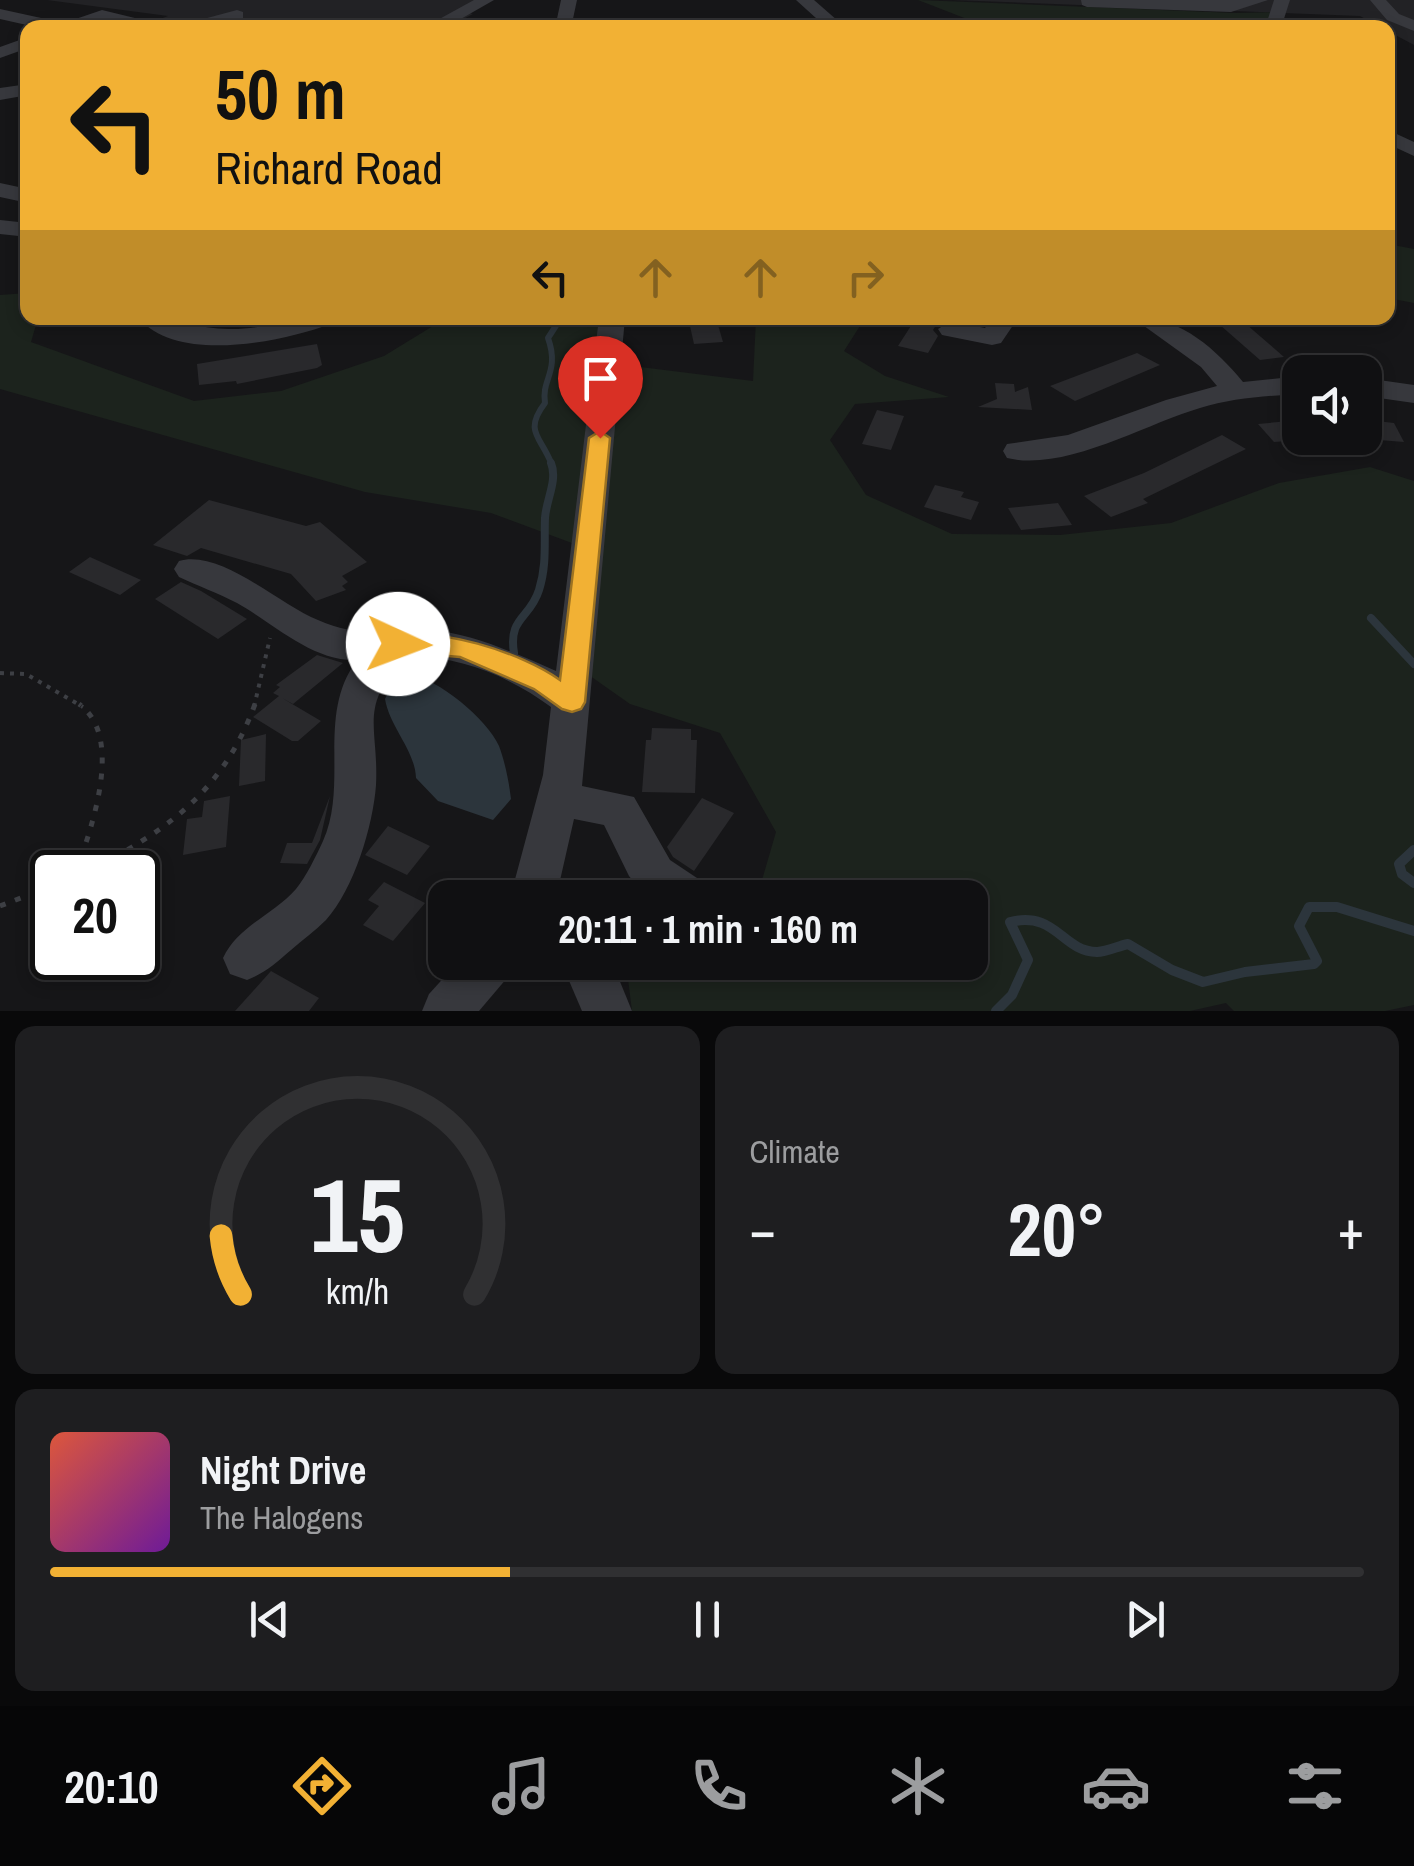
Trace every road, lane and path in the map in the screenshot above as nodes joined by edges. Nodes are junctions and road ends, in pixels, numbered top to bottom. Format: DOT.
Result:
graph roads {
  1 [pos="32,0"];
  2 [pos="486,0"];
  3 [pos="804,0"];
  4 [pos="1260,0"];
  5 [pos="1378,0"];
  6 [pos="1087,2"];
  7 [pos="2,12"];
  8 [pos="34,20"];
  9 [pos="88,20"];
  10 [pos="135,20"];
  11 [pos="447,20"];
  12 [pos="828,20"];
  13 [pos="1414,23"];
  14 [pos="175,325"];
  15 [pos="298,325"];
  16 [pos="611,325"];
  17 [pos="1000,325"];
  18 [pos="1157,325"];
  19 [pos="951,329"];
  20 [pos="1282,386"];
  21 [pos="1382,389"];
  22 [pos="1236,390"];
  23 [pos="1414,394"];
  24 [pos="1018,450"];
  25 [pos="191,569"];
  26 [pos="271,609"];
  27 [pos="398,644"];
  28 [pos="0,673"];
  29 [pos="572,702"];
  30 [pos="558,798"];
  31 [pos="83,850"];
  32 [pos="123,850"];
  33 [pos="538,880"];
  34 [pos="661,880"];
  35 [pos="30,894"];
  36 [pos="0,906"];
  37 [pos="247,958"];
  38 [pos="474,980"];
  39 [pos="596,980"];
  40 [pos="447,1011"];
  41 [pos="607,1011"];
  1 -- 7 [label="street"];
  2 -- 11 [label="street"];
  3 -- 12 [label="street"];
  4 -- 6 [label="street"];
  5 -- 13 [label="street"];
  7 -- 8 [label="street"];
  9 -- 10 [label="street"];
  14 -- 15 [label="street"];
  16 -- 29 [label="street"];
  17 -- 19 [label="street"];
  18 -- 22 [label="street"];
  20 -- 22 [label="street"];
  21 -- 23 [label="street"];
  22 -- 24 [label="street"];
  25 -- 26 [label="street"];
  26 -- 27 [label="street"];
  26 -- 32 [label="path"];
  27 -- 29 [label="street"];
  27 -- 37 [label="street"];
  28 -- 31 [label="path"];
  29 -- 30 [label="street"];
  30 -- 33 [label="street"];
  30 -- 34 [label="street"];
  35 -- 36 [label="path"];
  38 -- 40 [label="street"];
  39 -- 41 [label="street"];
}
